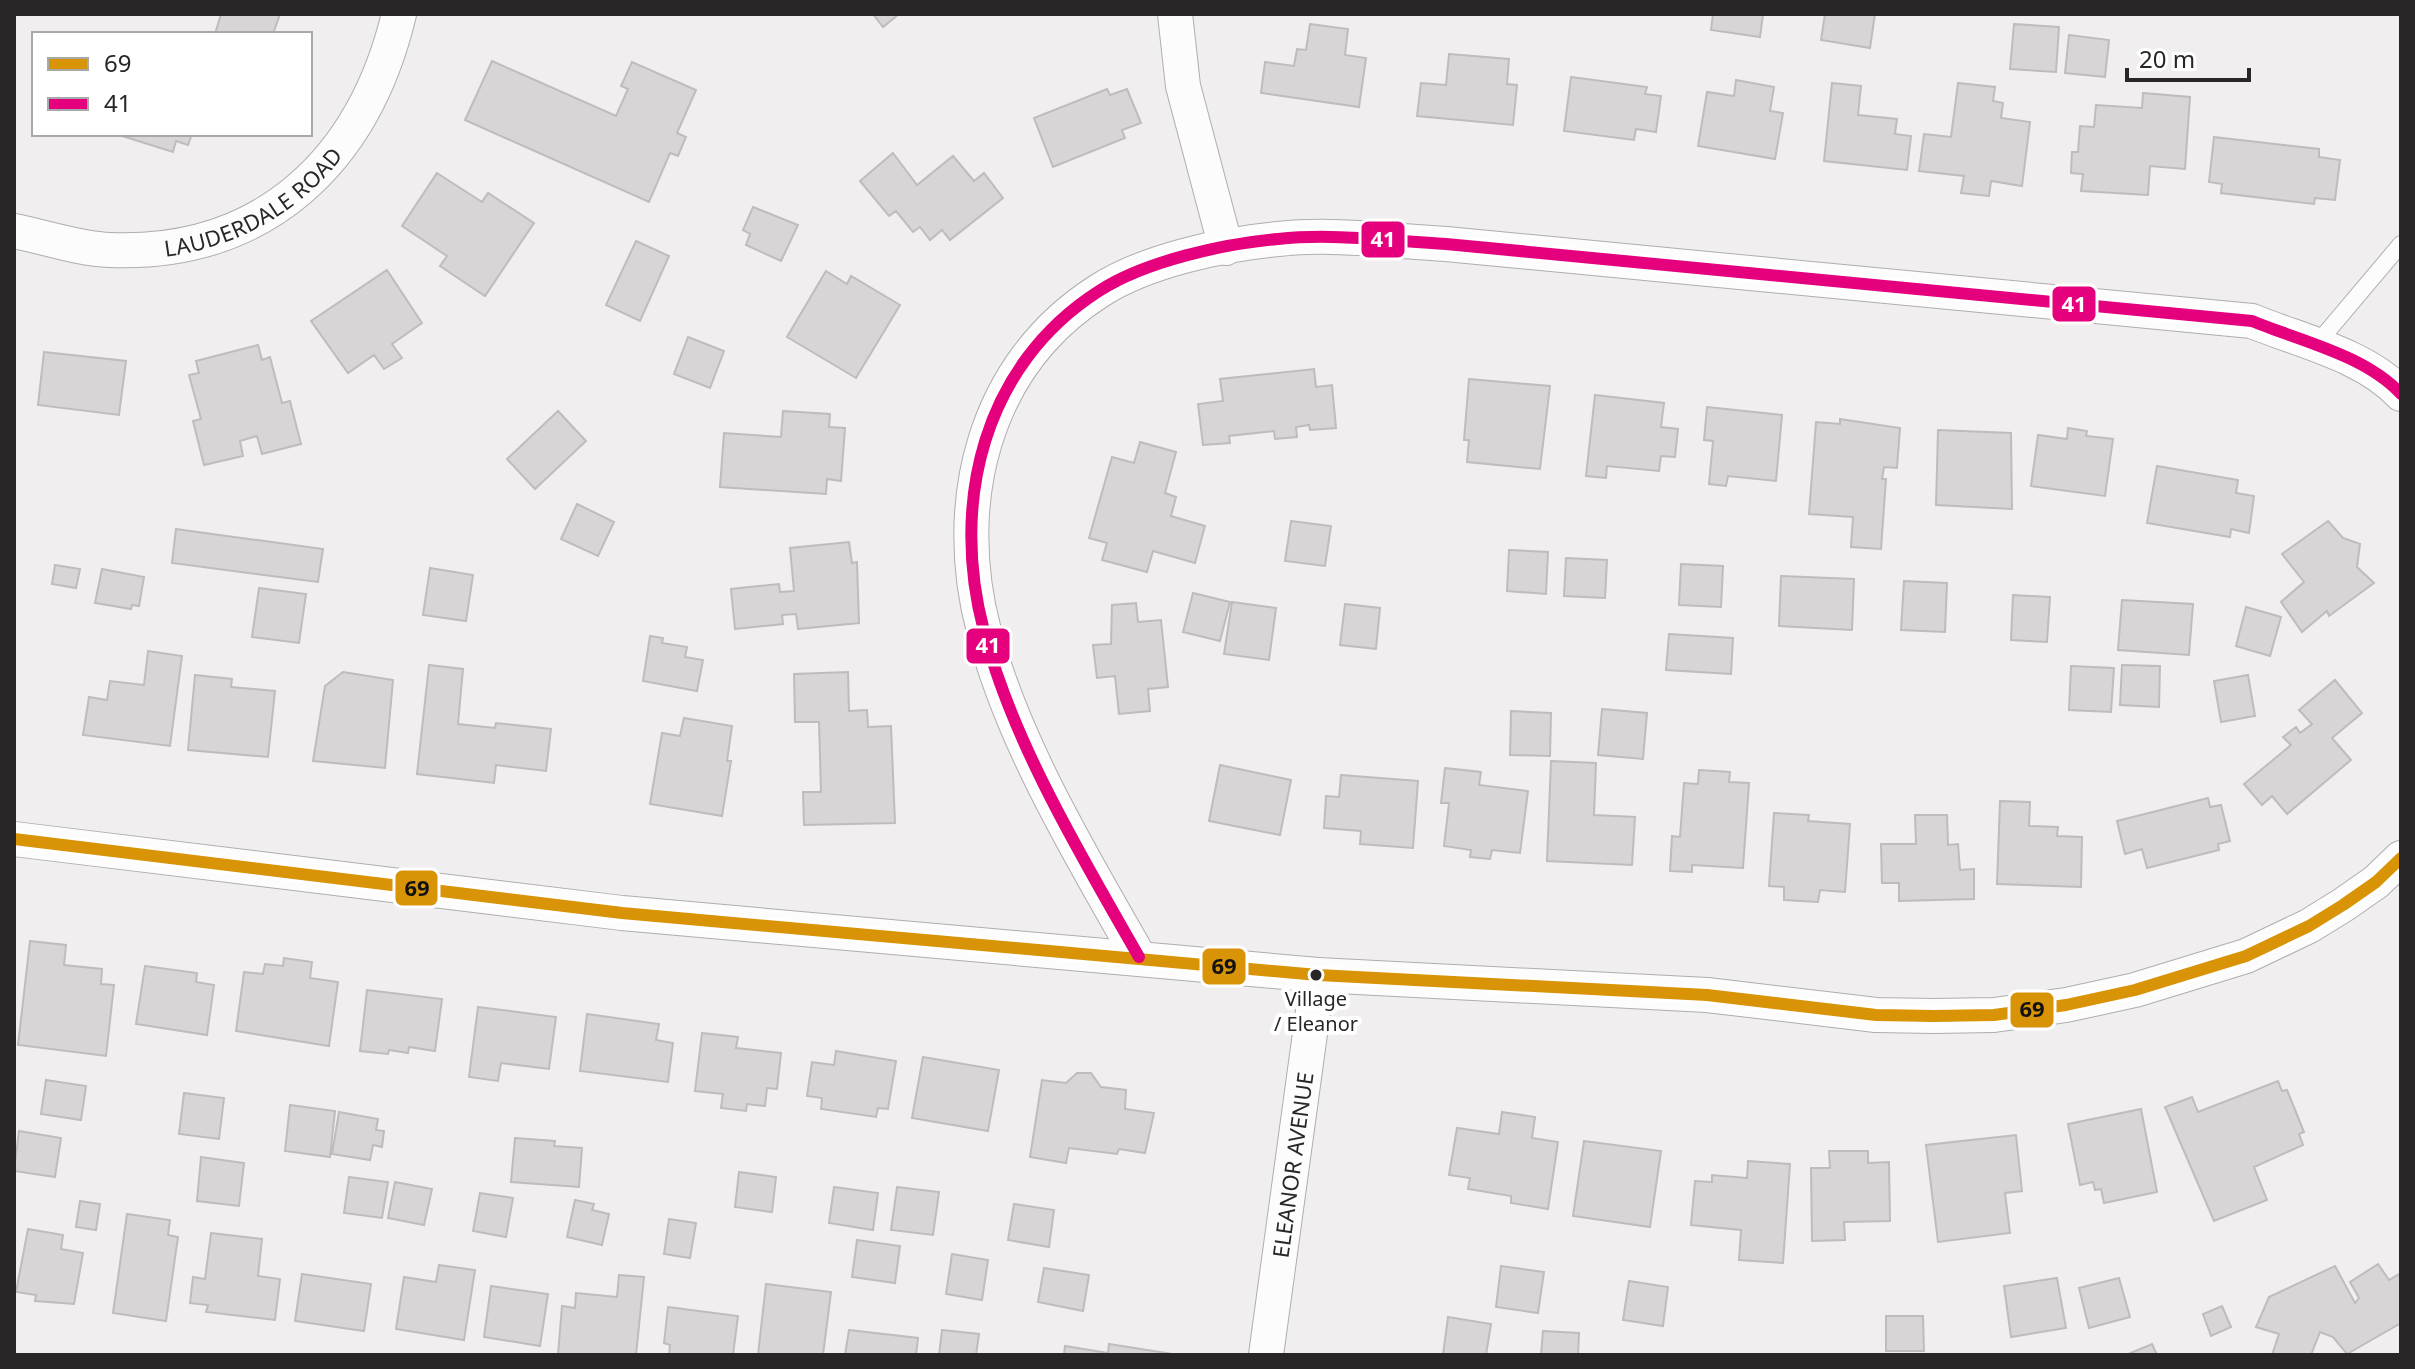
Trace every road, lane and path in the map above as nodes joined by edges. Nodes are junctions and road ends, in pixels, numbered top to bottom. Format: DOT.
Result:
graph roads {
  1 [pos="399,14"];
  2 [pos="1175,14"];
  3 [pos="14,231"];
  4 [pos="2401,244"];
  5 [pos="1226,248"];
  6 [pos="2314,347"];
  7 [pos="2401,394"];
  8 [pos="14,839"];
  9 [pos="2401,858"];
  10 [pos="1139,957"];
  11 [pos="1318,975"];
  12 [pos="1266,1355"];
  1 -- 3 [label="street, LAUDERDALE ROAD"];
  2 -- 5 [label="street"];
  4 -- 6 [label="lane"];
  5 -- 6 [label="street"];
  5 -- 10 [label="street"];
  6 -- 7 [label="street"];
  8 -- 10 [label="street"];
  9 -- 11 [label="street"];
  10 -- 11 [label="street"];
  11 -- 12 [label="street, ELEANOR AVENUE"];
}
